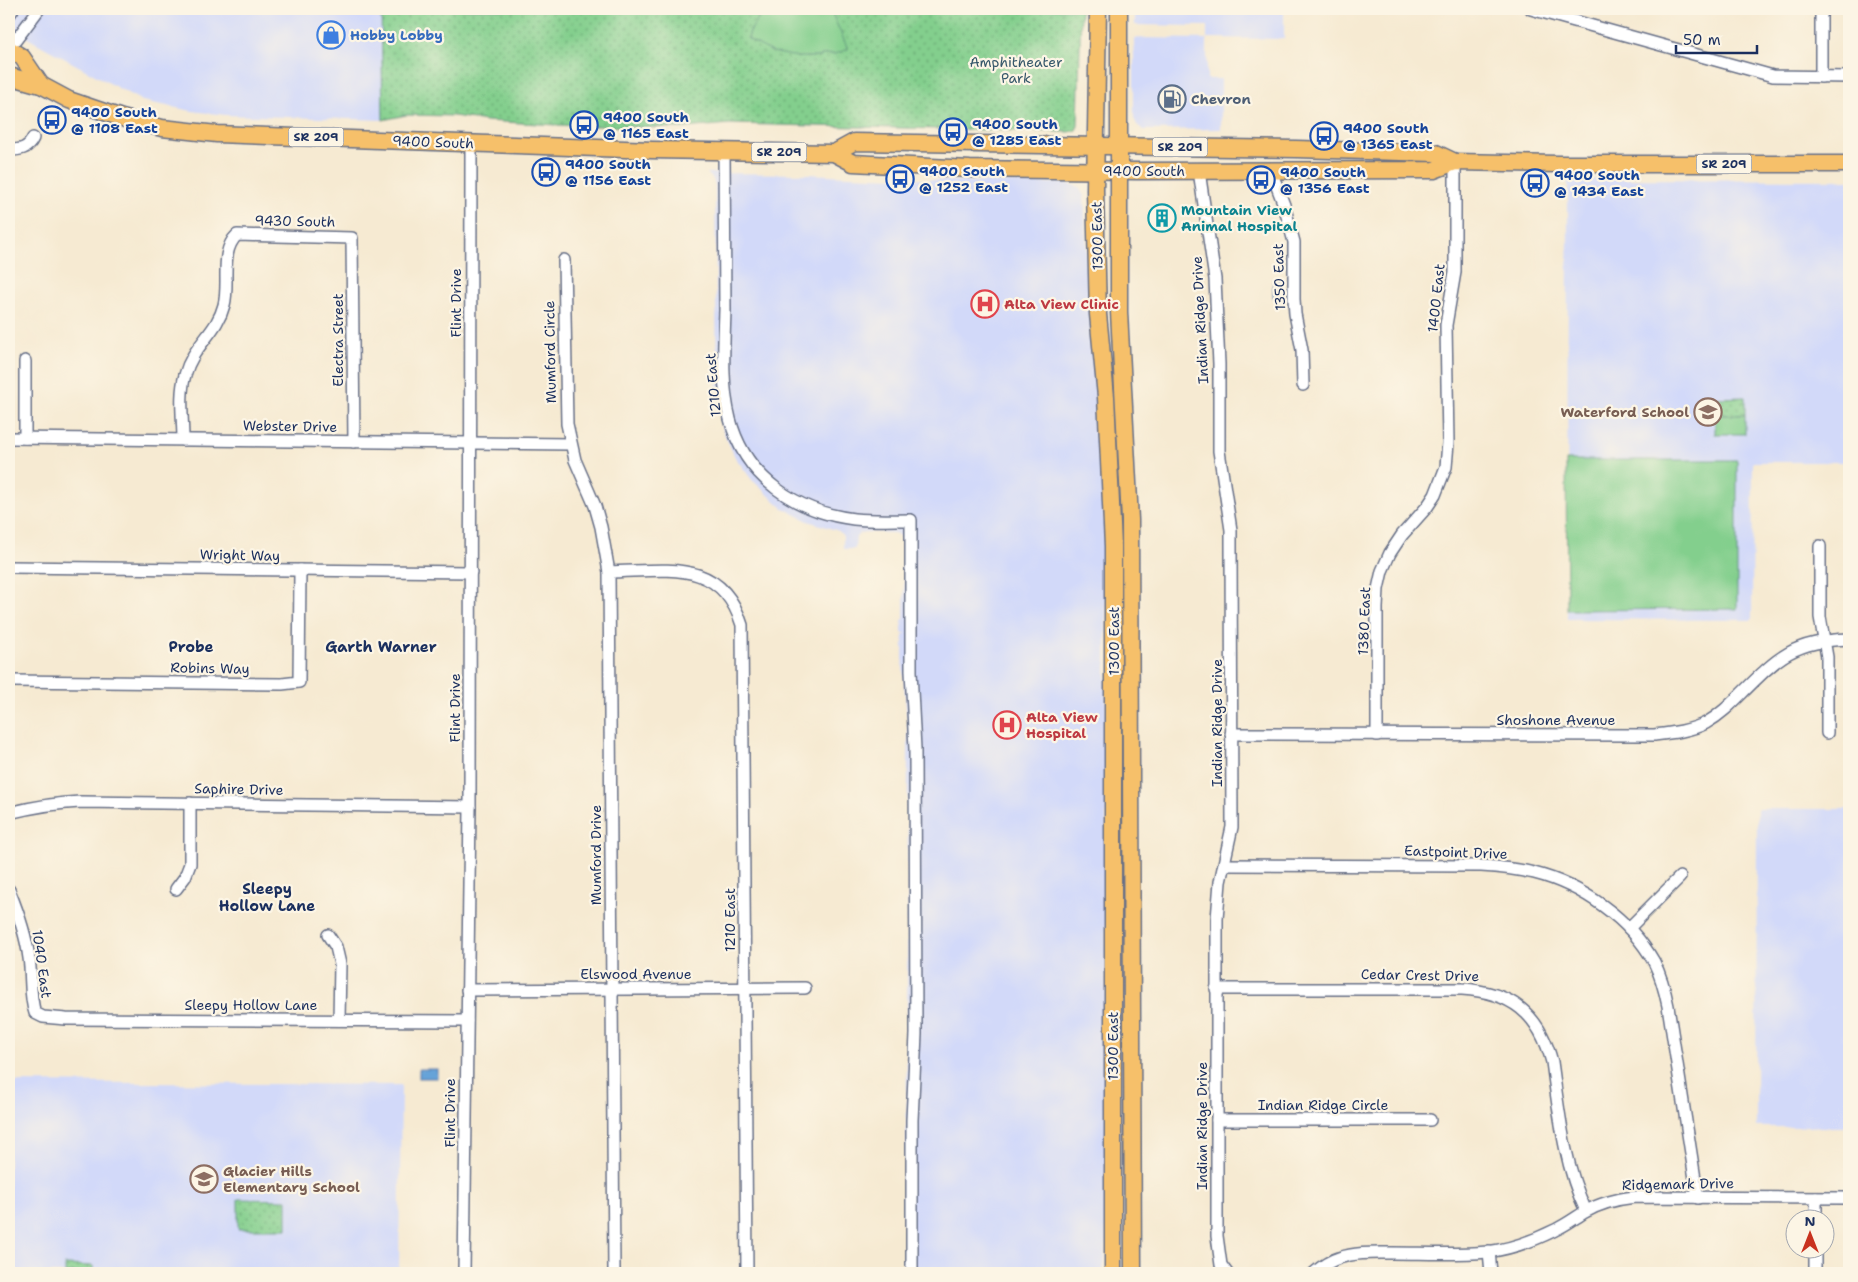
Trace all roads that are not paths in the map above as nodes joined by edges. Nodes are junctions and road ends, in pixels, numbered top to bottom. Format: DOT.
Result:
graph roads {
  1 [pos="13,9"];
  2 [pos="39,9"];
  3 [pos="1098,9"];
  4 [pos="1119,9"];
  5 [pos="1531,9"];
  6 [pos="1821,9"];
  7 [pos="9,14"];
  8 [pos="9,49"];
  9 [pos="9,76"];
  10 [pos="1822,77"];
  11 [pos="1849,77"];
  12 [pos="41,85"];
  13 [pos="33,138"];
  14 [pos="471,143"];
  15 [pos="1096,146"];
  16 [pos="1119,146"];
  17 [pos="9,150"];
  18 [pos="724,151"];
  19 [pos="834,154"];
  20 [pos="1455,162"];
  21 [pos="1849,164"];
  22 [pos="1096,171"];
  23 [pos="1119,171"];
  24 [pos="1199,171"];
  25 [pos="1271,171"];
  26 [pos="352,238"];
  27 [pos="564,260"];
  28 [pos="25,361"];
  29 [pos="1303,385"];
  30 [pos="9,438"];
  31 [pos="25,438"];
  32 [pos="184,440"];
  33 [pos="354,442"];
  34 [pos="470,443"];
  35 [pos="570,444"];
  36 [pos="1446,467"];
  37 [pos="1820,546"];
  38 [pos="9,567"];
  39 [pos="300,570"];
  40 [pos="471,572"];
  41 [pos="609,572"];
  42 [pos="1849,639"];
  43 [pos="1824,640"];
  44 [pos="9,681"];
  45 [pos="1827,733"];
  46 [pos="1232,734"];
  47 [pos="1377,735"];
  48 [pos="190,803"];
  49 [pos="470,807"];
  50 [pos="9,813"];
  51 [pos="1224,865"];
  52 [pos="1680,877"];
  53 [pos="176,889"];
  54 [pos="9,890"];
  55 [pos="1629,928"];
  56 [pos="328,935"];
  57 [pos="746,988"];
  58 [pos="805,988"];
  59 [pos="612,989"];
  60 [pos="1216,989"];
  61 [pos="467,990"];
  62 [pos="35,1014"];
  63 [pos="339,1020"];
  64 [pos="467,1021"];
  65 [pos="1217,1120"];
  66 [pos="1430,1120"];
  67 [pos="1698,1198"];
  68 [pos="1816,1198"];
  69 [pos="1849,1198"];
  70 [pos="1816,1210"];
  71 [pos="1586,1211"];
  72 [pos="1489,1252"];
  73 [pos="1815,1260"];
  74 [pos="464,1273"];
  75 [pos="614,1273"];
  76 [pos="747,1273"];
  77 [pos="912,1273"];
  78 [pos="1113,1273"];
  79 [pos="1133,1273"];
  80 [pos="1227,1273"];
  81 [pos="1314,1273"];
  82 [pos="1491,1273"];
  83 [pos="1815,1273"];
  1 -- 7 [label="street"];
  2 -- 8 [label="street"];
  3 -- 15 [label="main road, 1300 East"];
  4 -- 16 [label="main road, 1300 East"];
  5 -- 10 [label="street"];
  6 -- 10 [label="street"];
  8 -- 12 [label="main road, 9400 South / SR 209"];
  9 -- 12 [label="main road, 9400 South / SR 209"];
  10 -- 11 [label="street"];
  12 -- 14 [label="main road, 9400 South / SR 209"];
  13 -- 17 [label="street"];
  14 -- 18 [label="main road, 9400 South / SR 209"];
  14 -- 34 [label="street, Flint Drive"];
  15 -- 16 [label="main road, 9400 South / SR 209"];
  15 -- 19 [label="main road, 9400 South / SR 209"];
  15 -- 22 [label="main road, 1300 East"];
  16 -- 20 [label="main road, 9400 South / SR 209"];
  16 -- 23 [label="main road, 1300 East"];
  18 -- 19 [label="main road, 9400 South / SR 209"];
  18 -- 77 [label="street, 1210 East"];
  19 -- 22 [label="main road, 9400 South / SR 209"];
  20 -- 21 [label="main road, 9400 South / SR 209"];
  20 -- 25 [label="main road, 9400 South / SR 209"];
  20 -- 36 [label="street, 1400 East"];
  22 -- 23 [label="main road, 9400 South / SR 209"];
  22 -- 78 [label="main road, 1300 East"];
  23 -- 24 [label="main road, 9400 South / SR 209"];
  23 -- 79 [label="main road, 1300 East"];
  24 -- 25 [label="main road, 9400 South / SR 209"];
  24 -- 46 [label="street, Indian Ridge Drive"];
  25 -- 29 [label="street, 1350 East"];
  26 -- 32 [label="street, 9430 South"];
  26 -- 33 [label="street, Electra Street"];
  27 -- 35 [label="street, Mumford Circle"];
  28 -- 31 [label="street"];
  30 -- 31 [label="street, Webster Drive"];
  31 -- 32 [label="street, Webster Drive"];
  32 -- 33 [label="street, Webster Drive"];
  33 -- 34 [label="street, Webster Drive"];
  34 -- 35 [label="street, Webster Drive"];
  34 -- 40 [label="street, Flint Drive"];
  35 -- 41 [label="street, Mumford Drive"];
  36 -- 47 [label="street, 1380 East"];
  37 -- 43 [label="street"];
  38 -- 39 [label="street, Wright Way"];
  39 -- 40 [label="street, Wright Way"];
  39 -- 44 [label="street, Robins Way"];
  40 -- 49 [label="street, Flint Drive"];
  41 -- 57 [label="street, 1210 East"];
  41 -- 59 [label="street, Mumford Drive"];
  42 -- 43 [label="street, Shoshone Avenue"];
  43 -- 45 [label="street"];
  43 -- 47 [label="street, Shoshone Avenue"];
  46 -- 47 [label="street, Shoshone Avenue"];
  46 -- 51 [label="street, Indian Ridge Drive"];
  48 -- 49 [label="street, Saphire Drive"];
  48 -- 50 [label="street, Saphire Drive"];
  48 -- 53 [label="street"];
  49 -- 61 [label="street, Flint Drive"];
  51 -- 55 [label="street, Eastpoint Drive"];
  51 -- 60 [label="street, Indian Ridge Drive"];
  52 -- 55 [label="street"];
  54 -- 62 [label="street, 1040 East"];
  55 -- 67 [label="street, Eastpoint Drive"];
  56 -- 63 [label="street"];
  57 -- 58 [label="street, Elswood Avenue"];
  57 -- 59 [label="street, Elswood Avenue"];
  57 -- 76 [label="street, 1210 East"];
  59 -- 61 [label="street, Elswood Avenue"];
  59 -- 75 [label="street, Mumford Drive"];
  60 -- 65 [label="street, Indian Ridge Drive"];
  60 -- 71 [label="street, Cedar Crest Drive"];
  61 -- 64 [label="street, Flint Drive"];
  62 -- 63 [label="street, Sleepy Hollow Lane"];
  63 -- 64 [label="street, Sleepy Hollow Lane"];
  64 -- 74 [label="street, Flint Drive"];
  65 -- 66 [label="street, Indian Ridge Circle"];
  65 -- 80 [label="street, Indian Ridge Drive"];
  67 -- 68 [label="street, Ridgemark Drive"];
  67 -- 71 [label="street, Ridgemark Drive"];
  68 -- 69 [label="street, Ridgemark Drive"];
  68 -- 70 [label="street"];
  71 -- 72 [label="street, Ridgemark Drive"];
  72 -- 81 [label="street, Ridgemark Drive"];
  72 -- 82 [label="street"];
  73 -- 83 [label="street"];
}
